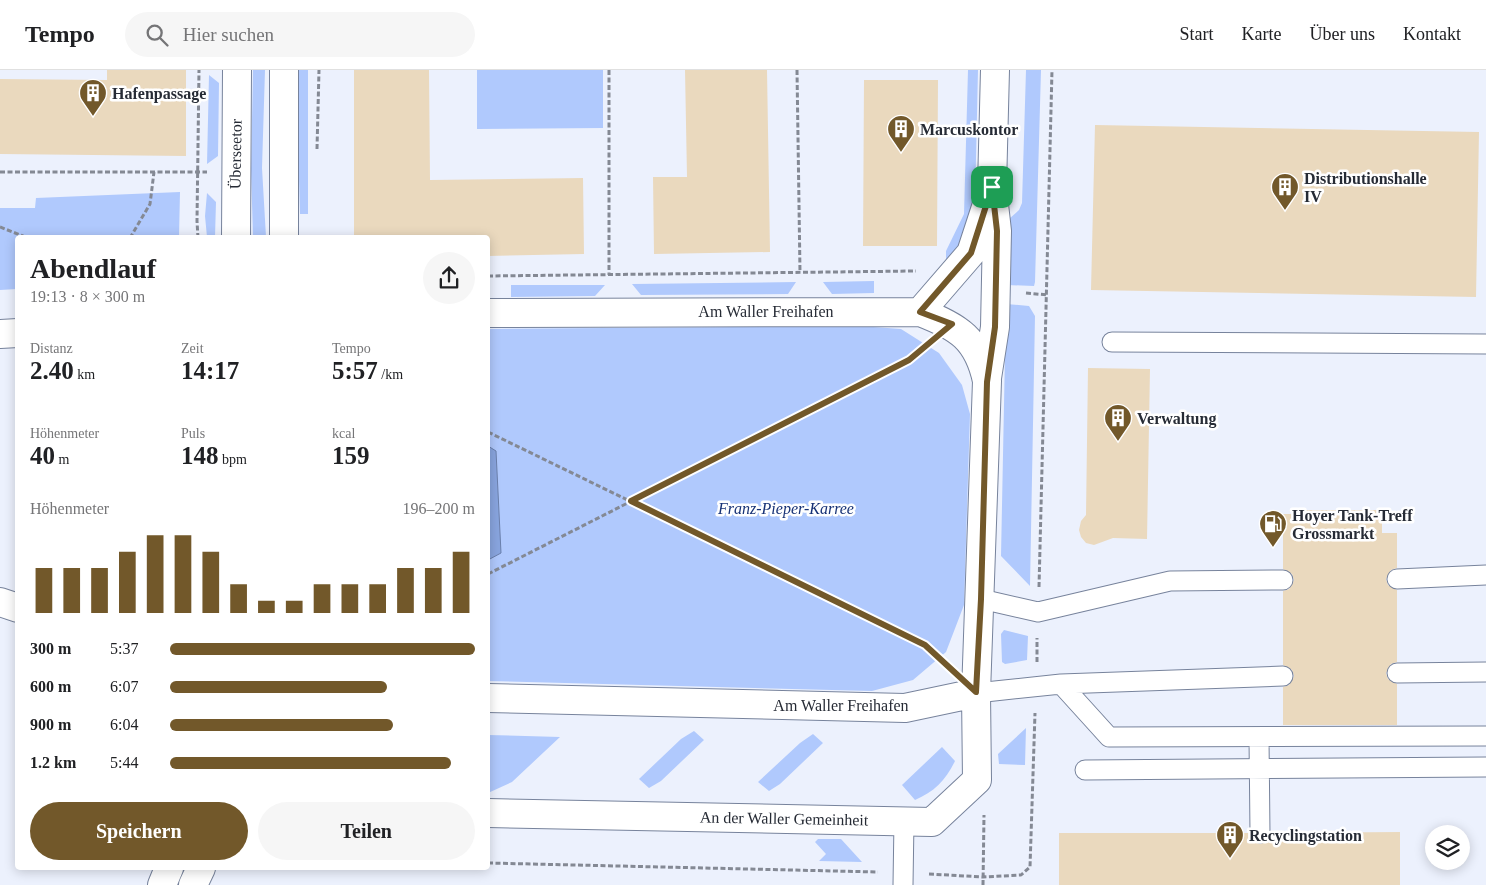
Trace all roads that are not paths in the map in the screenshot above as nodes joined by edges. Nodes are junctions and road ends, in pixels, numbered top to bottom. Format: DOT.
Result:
graph roads {
  1 [pos="237,70"];
  2 [pos="284,70"];
  3 [pos="995,70"];
  4 [pos="992,187"];
  5 [pos="236,235"];
  6 [pos="284,235"];
  7 [pos="490,312"];
  8 [pos="920,312"];
  9 [pos="15,333"];
  10 [pos="0,334"];
  11 [pos="1112,342"];
  12 [pos="1486,344"];
  13 [pos="987,382"];
  14 [pos="1486,575"];
  15 [pos="1397,579"];
  16 [pos="1283,580"];
  17 [pos="981,599"];
  18 [pos="0,602"];
  19 [pos="15,607"];
  20 [pos="1486,672"];
  21 [pos="1397,673"];
  22 [pos="1283,676"];
  23 [pos="1061,684"];
  24 [pos="976,692"];
  25 [pos="490,698"];
  26 [pos="1486,736"];
  27 [pos="1259,738"];
  28 [pos="1486,767"];
  29 [pos="1259,769"];
  30 [pos="1085,770"];
  31 [pos="490,812"];
  32 [pos="904,821"];
  33 [pos="1260,833"];
  34 [pos="168,870"];
  35 [pos="200,870"];
  36 [pos="903,879"];
  37 [pos="162,885"];
  38 [pos="193,885"];
  1 -- 5 [label="street, Überseetor"];
  2 -- 6 [label="street"];
  3 -- 4 [label="street"];
  4 -- 8 [label="street"];
  4 -- 13 [label="street"];
  7 -- 8 [label="street, Am Waller Freihafen"];
  8 -- 13 [label="street, Am Waller Freihafen"];
  9 -- 10 [label="street"];
  11 -- 12 [label="lane"];
  13 -- 17 [label="street, Am Waller Freihafen"];
  14 -- 15 [label="lane"];
  16 -- 17 [label="lane"];
  17 -- 24 [label="street, Am Waller Freihafen"];
  18 -- 19 [label="street"];
  20 -- 21 [label="lane"];
  22 -- 23 [label="lane"];
  23 -- 24 [label="lane"];
  23 -- 27 [label="lane"];
  24 -- 25 [label="street, Am Waller Freihafen"];
  24 -- 32 [label="street, An der Waller Gemeinheit"];
  26 -- 27 [label="lane"];
  27 -- 29 [label="lane"];
  28 -- 29 [label="lane"];
  29 -- 30 [label="lane"];
  29 -- 33 [label="lane"];
  31 -- 32 [label="street, An der Waller Gemeinheit"];
  32 -- 36 [label="lane"];
  34 -- 37 [label="street"];
  35 -- 38 [label="street"];
}
